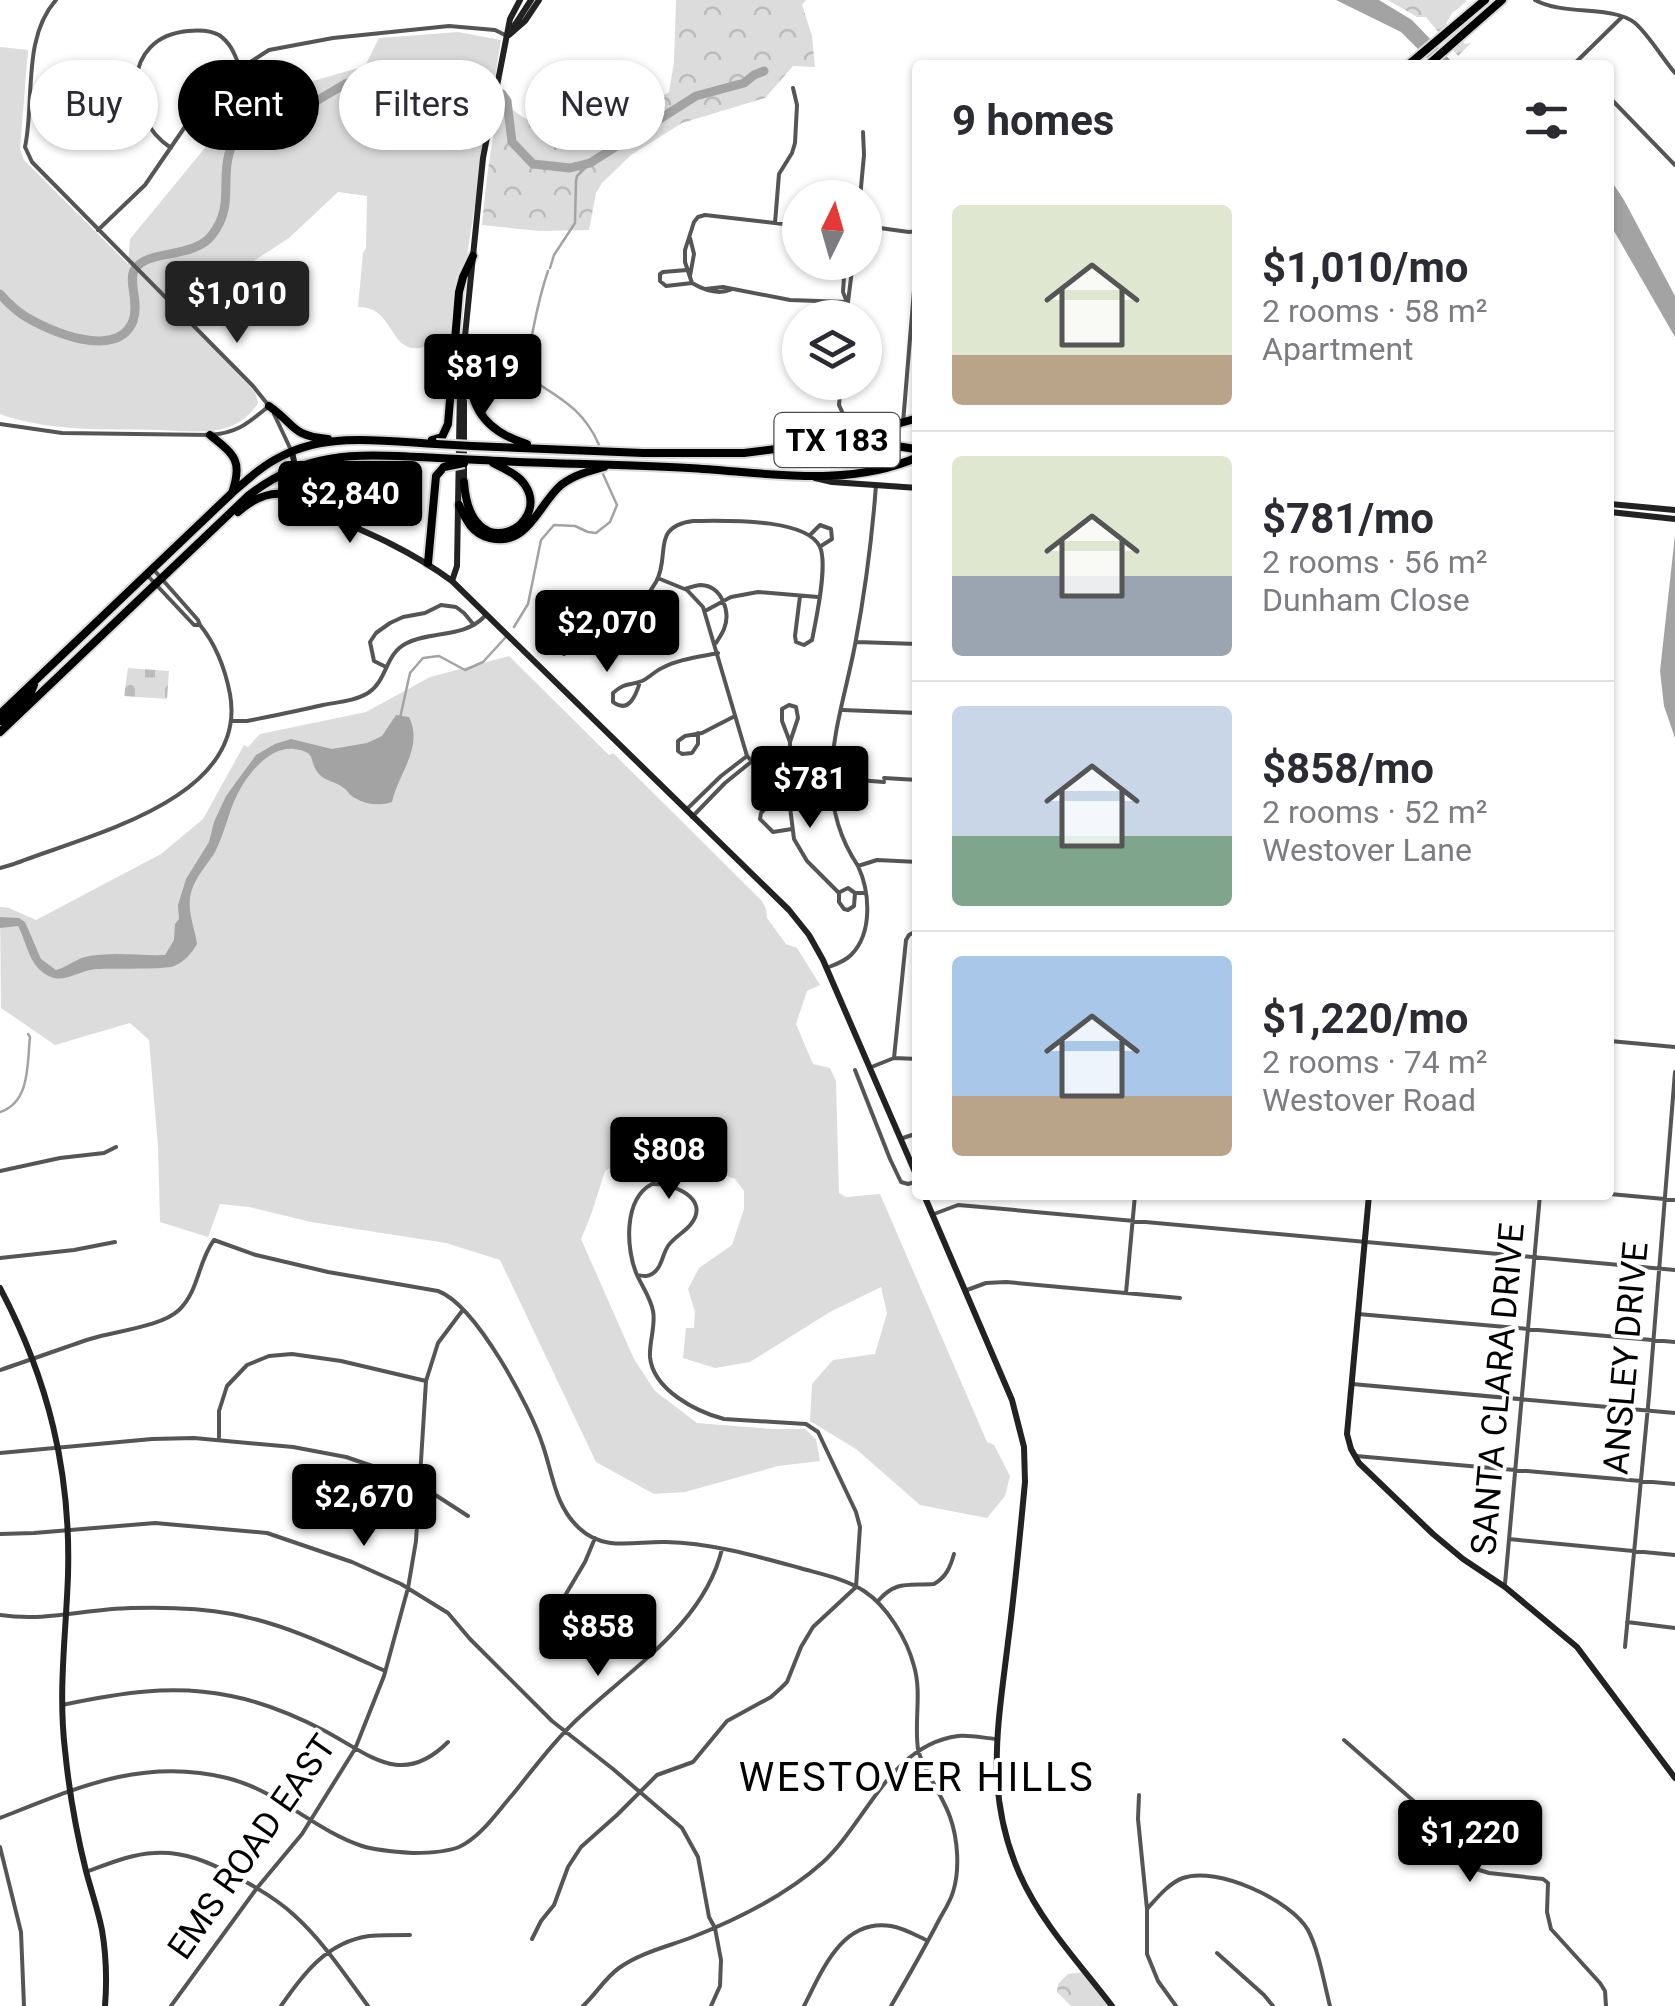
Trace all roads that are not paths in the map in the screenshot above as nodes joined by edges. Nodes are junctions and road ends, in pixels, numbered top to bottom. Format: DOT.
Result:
graph roads {
  1 [pos="56,0"];
  2 [pos="520,0"];
  3 [pos="535,0"];
  4 [pos="1485,0"];
  5 [pos="1502,0"];
  6 [pos="1535,0"];
  7 [pos="1622,17"];
  8 [pos="508,36"];
  9 [pos="236,60"];
  10 [pos="251,60"];
  11 [pos="1414,60"];
  12 [pos="1434,60"];
  13 [pos="1578,60"];
  14 [pos="1675,73"];
  15 [pos="793,88"];
  16 [pos="1614,102"];
  17 [pos="863,132"];
  18 [pos="178,136"];
  19 [pos="170,148"];
  20 [pos="1675,165"];
  21 [pos="862,180"];
  22 [pos="774,223"];
  23 [pos="782,224"];
  24 [pos="882,228"];
  25 [pos="98,230"];
  26 [pos="912,232"];
  27 [pos="473,256"];
  28 [pos="689,273"];
  29 [pos="692,283"];
  30 [pos="790,300"];
  31 [pos="912,314"];
  32 [pos="464,354"];
  33 [pos="839,400"];
  34 [pos="270,406"];
  35 [pos="912,420"];
  36 [pos="903,422"];
  37 [pos="0,424"];
  38 [pos="210,436"];
  39 [pos="853,436"];
  40 [pos="347,441"];
  41 [pos="364,441"];
  42 [pos="403,442"];
  43 [pos="816,444"];
  44 [pos="546,449"];
  45 [pos="292,452"];
  46 [pos="912,452"];
  47 [pos="643,453"];
  48 [pos="717,454"];
  49 [pos="363,455"];
  50 [pos="912,457"];
  51 [pos="484,461"];
  52 [pos="441,462"];
  53 [pos="611,464"];
  54 [pos="642,466"];
  55 [pos="294,467"];
  56 [pos="717,470"];
  57 [pos="804,476"];
  58 [pos="464,482"];
  59 [pos="876,486"];
  60 [pos="912,488"];
  61 [pos="232,493"];
  62 [pos="459,505"];
  63 [pos="1614,505"];
  64 [pos="1675,510"];
  65 [pos="1614,512"];
  66 [pos="1657,512"];
  67 [pos="332,518"];
  68 [pos="1675,519"];
  69 [pos="214,528"];
  70 [pos="810,535"];
  71 [pos="820,546"];
  72 [pos="428,563"];
  73 [pos="150,572"];
  74 [pos="658,578"];
  75 [pos="452,581"];
  76 [pos="158,582"];
  77 [pos="685,589"];
  78 [pos="800,596"];
  79 [pos="818,598"];
  80 [pos="724,601"];
  81 [pos="704,611"];
  82 [pos="487,613"];
  83 [pos="474,625"];
  84 [pos="92,626"];
  85 [pos="580,628"];
  86 [pos="856,642"];
  87 [pos="912,644"];
  88 [pos="715,645"];
  89 [pos="718,653"];
  90 [pos="386,666"];
  91 [pos="57,678"];
  92 [pos="35,680"];
  93 [pos="640,682"];
  94 [pos="842,710"];
  95 [pos="912,713"];
  96 [pos="0,714"];
  97 [pos="735,716"];
  98 [pos="231,721"];
  99 [pos="0,722"];
  100 [pos="0,732"];
  101 [pos="698,734"];
  102 [pos="790,742"];
  103 [pos="747,756"];
  104 [pos="752,762"];
  105 [pos="790,763"];
  106 [pos="822,764"];
  107 [pos="790,771"];
  108 [pos="830,778"];
  109 [pos="912,780"];
  110 [pos="790,806"];
  111 [pos="686,810"];
  112 [pos="692,817"];
  113 [pos="792,829"];
  114 [pos="912,862"];
  115 [pos="858,866"];
  116 [pos="0,868"];
  117 [pos="839,892"];
  118 [pos="866,892"];
  119 [pos="855,893"];
  120 [pos="912,933"];
  121 [pos="827,968"];
  122 [pos="1614,1042"];
  123 [pos="1675,1048"];
  124 [pos="894,1058"];
  125 [pos="912,1059"];
  126 [pos="869,1068"];
  127 [pos="854,1070"];
  128 [pos="1675,1072"];
  129 [pos="912,1135"];
  130 [pos="900,1138"];
  131 [pos="116,1147"];
  132 [pos="912,1166"];
  133 [pos="0,1172"];
  134 [pos="912,1182"];
  135 [pos="1614,1194"];
  136 [pos="1663,1199"];
  137 [pos="926,1200"];
  138 [pos="1135,1200"];
  139 [pos="1368,1200"];
  140 [pos="1540,1200"];
  141 [pos="1675,1200"];
  142 [pos="933,1214"];
  143 [pos="1133,1221"];
  144 [pos="116,1242"];
  145 [pos="1364,1242"];
  146 [pos="1534,1257"];
  147 [pos="0,1258"];
  148 [pos="1660,1268"];
  149 [pos="1675,1270"];
  150 [pos="637,1275"];
  151 [pos="0,1288"];
  152 [pos="965,1291"];
  153 [pos="1126,1292"];
  154 [pos="1180,1298"];
  155 [pos="462,1310"];
  156 [pos="1358,1314"];
  157 [pos="1528,1329"];
  158 [pos="1654,1340"];
  159 [pos="1675,1342"];
  160 [pos="32,1359"];
  161 [pos="0,1370"];
  162 [pos="426,1380"];
  163 [pos="1352,1384"];
  164 [pos="1522,1401"];
  165 [pos="1647,1411"];
  166 [pos="1675,1413"];
  167 [pos="219,1440"];
  168 [pos="59,1447"];
  169 [pos="0,1453"];
  170 [pos="1354,1456"];
  171 [pos="1515,1470"];
  172 [pos="1640,1481"];
  173 [pos="1675,1484"];
  174 [pos="420,1485"];
  175 [pos="468,1516"];
  176 [pos="67,1530"];
  177 [pos="0,1534"];
  178 [pos="595,1538"];
  179 [pos="1509,1538"];
  180 [pos="722,1549"];
  181 [pos="1634,1552"];
  182 [pos="954,1554"];
  183 [pos="1675,1556"];
  184 [pos="856,1586"];
  185 [pos="1505,1587"];
  186 [pos="408,1588"];
  187 [pos="562,1598"];
  188 [pos="878,1602"];
  189 [pos="0,1615"];
  190 [pos="65,1615"];
  191 [pos="1627,1622"];
  192 [pos="1675,1628"];
  193 [pos="1625,1648"];
  194 [pos="386,1671"];
  195 [pos="61,1705"];
  196 [pos="566,1732"];
  197 [pos="996,1739"];
  198 [pos="1344,1740"];
  199 [pos="448,1742"];
  200 [pos="354,1748"];
  201 [pos="918,1752"];
  202 [pos="1675,1778"];
  203 [pos="70,1792"];
  204 [pos="640,1792"];
  205 [pos="1139,1795"];
  206 [pos="0,1818"];
  207 [pos="310,1820"];
  208 [pos="0,1847"];
  209 [pos="86,1872"];
  210 [pos="256,1888"];
  211 [pos="1147,1908"];
  212 [pos="714,1928"];
  213 [pos="410,1935"];
  214 [pos="532,1940"];
  215 [pos="928,1941"];
  216 [pos="328,1953"];
  217 [pos="1217,1954"];
  218 [pos="24,2006"];
  219 [pos="105,2006"];
  220 [pos="171,2006"];
  221 [pos="282,2006"];
  222 [pos="368,2006"];
  223 [pos="583,2006"];
  224 [pos="711,2006"];
  225 [pos="804,2006"];
  226 [pos="891,2006"];
  227 [pos="1112,2006"];
  228 [pos="1176,2006"];
  229 [pos="1272,2006"];
  230 [pos="1330,2006"];
  231 [pos="1606,2006"];
  1 -- 25 [label="street"];
  2 -- 8 [label="street"];
  3 -- 8 [label="street"];
  4 -- 11 [label="main road"];
  5 -- 12 [label="main road"];
  6 -- 7 [label="street"];
  7 -- 13 [label="street"];
  7 -- 14 [label="street"];
  8 -- 10 [label="street"];
  8 -- 27 [label="street"];
  9 -- 19 [label="street"];
  15 -- 22 [label="street"];
  16 -- 20 [label="street"];
  17 -- 21 [label="street"];
  18 -- 19 [label="street"];
  19 -- 25 [label="street"];
  22 -- 23 [label="street"];
  22 -- 28 [label="street"];
  24 -- 26 [label="street"];
  25 -- 34 [label="street"];
  27 -- 32 [label="street"];
  27 -- 42 [label="main road"];
  28 -- 29 [label="street"];
  28 -- 29 [label="street"];
  29 -- 30 [label="street"];
  31 -- 36 [label="street"];
  32 -- 44 [label="main road"];
  32 -- 58 [label="street"];
  32 -- 62 [label="street"];
  33 -- 39 [label="street"];
  34 -- 38 [label="street"];
  34 -- 40 [label="main road"];
  34 -- 45 [label="street"];
  35 -- 36 [label="main road, TX 183"];
  36 -- 39 [label="main road, TX 183"];
  37 -- 38 [label="street"];
  38 -- 61 [label="main road"];
  39 -- 43 [label="main road, TX 183"];
  40 -- 41 [label="main road, TX 183"];
  40 -- 45 [label="main road, TX 183"];
  41 -- 42 [label="main road, TX 183"];
  41 -- 49 [label="main road"];
  42 -- 44 [label="main road, TX 183, bridge"];
  43 -- 46 [label="main road"];
  43 -- 48 [label="main road, TX 183"];
  44 -- 47 [label="main road, TX 183"];
  45 -- 55 [label="street"];
  45 -- 61 [label="main road, TX 183"];
  47 -- 48 [label="main road, TX 183"];
  47 -- 54 [label="main road"];
  48 -- 56 [label="main road"];
  49 -- 52 [label="main road"];
  49 -- 55 [label="main road"];
  50 -- 57 [label="main road, TX 183"];
  51 -- 52 [label="main road, bridge"];
  51 -- 53 [label="main road, TX 183"];
  51 -- 58 [label="main road"];
  52 -- 72 [label="main road"];
  53 -- 54 [label="main road, TX 183"];
  53 -- 62 [label="main road"];
  54 -- 56 [label="main road, TX 183"];
  55 -- 67 [label="street"];
  55 -- 69 [label="main road"];
  56 -- 57 [label="main road, TX 183"];
  57 -- 59 [label="street"];
  59 -- 60 [label="street"];
  59 -- 86 [label="street"];
  61 -- 73 [label="main road, TX 183"];
  62 -- 75 [label="street"];
  63 -- 66 [label="street"];
  64 -- 66 [label="street"];
  65 -- 66 [label="street"];
  66 -- 68 [label="street"];
  67 -- 69 [label="main road"];
  67 -- 72 [label="street"];
  69 -- 76 [label="main road"];
  70 -- 71 [label="street"];
  70 -- 71 [label="street"];
  70 -- 74 [label="street"];
  71 -- 79 [label="street"];
  72 -- 75 [label="street"];
  73 -- 76 [label="street"];
  73 -- 84 [label="main road, TX 183"];
  74 -- 77 [label="street"];
  74 -- 85 [label="street"];
  75 -- 82 [label="street"];
  76 -- 91 [label="main road"];
  76 -- 98 [label="street"];
  77 -- 80 [label="street"];
  77 -- 81 [label="street"];
  78 -- 79 [label="street"];
  78 -- 79 [label="street"];
  78 -- 80 [label="street"];
  80 -- 81 [label="street"];
  80 -- 88 [label="street"];
  81 -- 88 [label="street"];
  82 -- 83 [label="street"];
  82 -- 111 [label="street"];
  83 -- 90 [label="street"];
  83 -- 90 [label="street"];
  84 -- 91 [label="main road"];
  84 -- 92 [label="main road, TX 183"];
  85 -- 85 [label="street"];
  86 -- 87 [label="street"];
  86 -- 94 [label="street"];
  88 -- 89 [label="street"];
  89 -- 93 [label="street"];
  89 -- 97 [label="street"];
  90 -- 98 [label="street"];
  91 -- 100 [label="main road"];
  92 -- 96 [label="main road, TX 183"];
  92 -- 99 [label="main road"];
  93 -- 93 [label="street"];
  94 -- 95 [label="street"];
  94 -- 108 [label="street"];
  97 -- 101 [label="street"];
  97 -- 103 [label="street"];
  98 -- 116 [label="street"];
  101 -- 101 [label="street"];
  102 -- 102 [label="street"];
  102 -- 105 [label="street"];
  103 -- 104 [label="street"];
  103 -- 111 [label="street"];
  104 -- 107 [label="street"];
  104 -- 112 [label="street"];
  105 -- 106 [label="street"];
  105 -- 107 [label="street"];
  107 -- 110 [label="street"];
  108 -- 109 [label="street"];
  108 -- 115 [label="street"];
  110 -- 113 [label="street"];
  110 -- 113 [label="street"];
  111 -- 112 [label="street"];
  112 -- 121 [label="street"];
  113 -- 117 [label="street"];
  114 -- 115 [label="street"];
  115 -- 118 [label="street"];
  117 -- 119 [label="street"];
  117 -- 119 [label="street"];
  118 -- 119 [label="street"];
  118 -- 121 [label="street"];
  120 -- 124 [label="street"];
  121 -- 126 [label="street"];
  122 -- 123 [label="street"];
  124 -- 125 [label="street"];
  124 -- 126 [label="street"];
  126 -- 130 [label="street"];
  127 -- 134 [label="street"];
  128 -- 136 [label="street, ANSLEY DRIVE"];
  129 -- 130 [label="street"];
  130 -- 132 [label="street"];
  131 -- 133 [label="street"];
  135 -- 136 [label="street"];
  136 -- 141 [label="street"];
  136 -- 148 [label="street, ANSLEY DRIVE"];
  137 -- 142 [label="street"];
  138 -- 143 [label="street"];
  139 -- 145 [label="street"];
  140 -- 146 [label="street, SANTA CLARA DRIVE"];
  142 -- 143 [label="street"];
  142 -- 152 [label="street"];
  143 -- 145 [label="street"];
  143 -- 153 [label="street"];
  144 -- 147 [label="street"];
  145 -- 146 [label="street"];
  145 -- 156 [label="street"];
  146 -- 148 [label="street"];
  146 -- 157 [label="street, SANTA CLARA DRIVE"];
  148 -- 149 [label="street"];
  148 -- 158 [label="street, ANSLEY DRIVE"];
  150 -- 150 [label="street"];
  150 -- 184 [label="street"];
  151 -- 160 [label="street"];
  152 -- 153 [label="street"];
  152 -- 197 [label="street"];
  153 -- 154 [label="street"];
  155 -- 160 [label="street"];
  155 -- 162 [label="street, EMS ROAD EAST"];
  155 -- 178 [label="street"];
  156 -- 157 [label="street"];
  156 -- 163 [label="street"];
  157 -- 158 [label="street"];
  157 -- 164 [label="street, SANTA CLARA DRIVE"];
  158 -- 159 [label="street"];
  158 -- 165 [label="street, ANSLEY DRIVE"];
  160 -- 161 [label="street"];
  160 -- 168 [label="street"];
  162 -- 167 [label="street"];
  162 -- 174 [label="street, EMS ROAD EAST"];
  163 -- 164 [label="street"];
  163 -- 170 [label="street"];
  164 -- 165 [label="street"];
  164 -- 171 [label="street, SANTA CLARA DRIVE"];
  165 -- 166 [label="street"];
  165 -- 172 [label="street, ANSLEY DRIVE"];
  167 -- 168 [label="street"];
  167 -- 174 [label="street"];
  168 -- 169 [label="street"];
  168 -- 176 [label="street"];
  170 -- 171 [label="street"];
  170 -- 185 [label="street"];
  171 -- 172 [label="street"];
  171 -- 179 [label="street, SANTA CLARA DRIVE"];
  172 -- 173 [label="street"];
  172 -- 181 [label="street, ANSLEY DRIVE"];
  174 -- 175 [label="street"];
  174 -- 186 [label="street, EMS ROAD EAST"];
  176 -- 177 [label="street"];
  176 -- 186 [label="street"];
  176 -- 190 [label="street"];
  178 -- 180 [label="street"];
  178 -- 187 [label="street"];
  179 -- 181 [label="street"];
  179 -- 185 [label="street, SANTA CLARA DRIVE"];
  180 -- 184 [label="street"];
  180 -- 196 [label="street"];
  181 -- 183 [label="street"];
  181 -- 191 [label="street, ANSLEY DRIVE"];
  182 -- 188 [label="street"];
  184 -- 188 [label="street"];
  184 -- 204 [label="street"];
  185 -- 202 [label="street"];
  186 -- 194 [label="street, EMS ROAD EAST"];
  186 -- 196 [label="street"];
  188 -- 201 [label="street"];
  189 -- 190 [label="street"];
  190 -- 194 [label="street"];
  190 -- 195 [label="street"];
  191 -- 192 [label="street"];
  191 -- 193 [label="street, ANSLEY DRIVE"];
  194 -- 200 [label="street, EMS ROAD EAST"];
  195 -- 200 [label="street"];
  195 -- 203 [label="street"];
  196 -- 204 [label="street"];
  196 -- 207 [label="street"];
  197 -- 201 [label="street"];
  197 -- 227 [label="street"];
  198 -- 231 [label="street"];
  199 -- 200 [label="street"];
  200 -- 207 [label="street, EMS ROAD EAST"];
  201 -- 212 [label="street"];
  201 -- 215 [label="street"];
  203 -- 206 [label="street"];
  203 -- 207 [label="street"];
  203 -- 209 [label="street"];
  204 -- 212 [label="street"];
  204 -- 214 [label="street"];
  205 -- 211 [label="street"];
  207 -- 210 [label="street, EMS ROAD EAST"];
  208 -- 218 [label="street"];
  209 -- 210 [label="street"];
  209 -- 219 [label="street"];
  210 -- 216 [label="street"];
  210 -- 220 [label="street, EMS ROAD EAST"];
  211 -- 228 [label="street"];
  211 -- 230 [label="street"];
  212 -- 223 [label="street"];
  212 -- 224 [label="street"];
  213 -- 216 [label="street"];
  215 -- 225 [label="street"];
  215 -- 226 [label="street"];
  216 -- 221 [label="street"];
  216 -- 222 [label="street"];
  217 -- 229 [label="street"];
}
